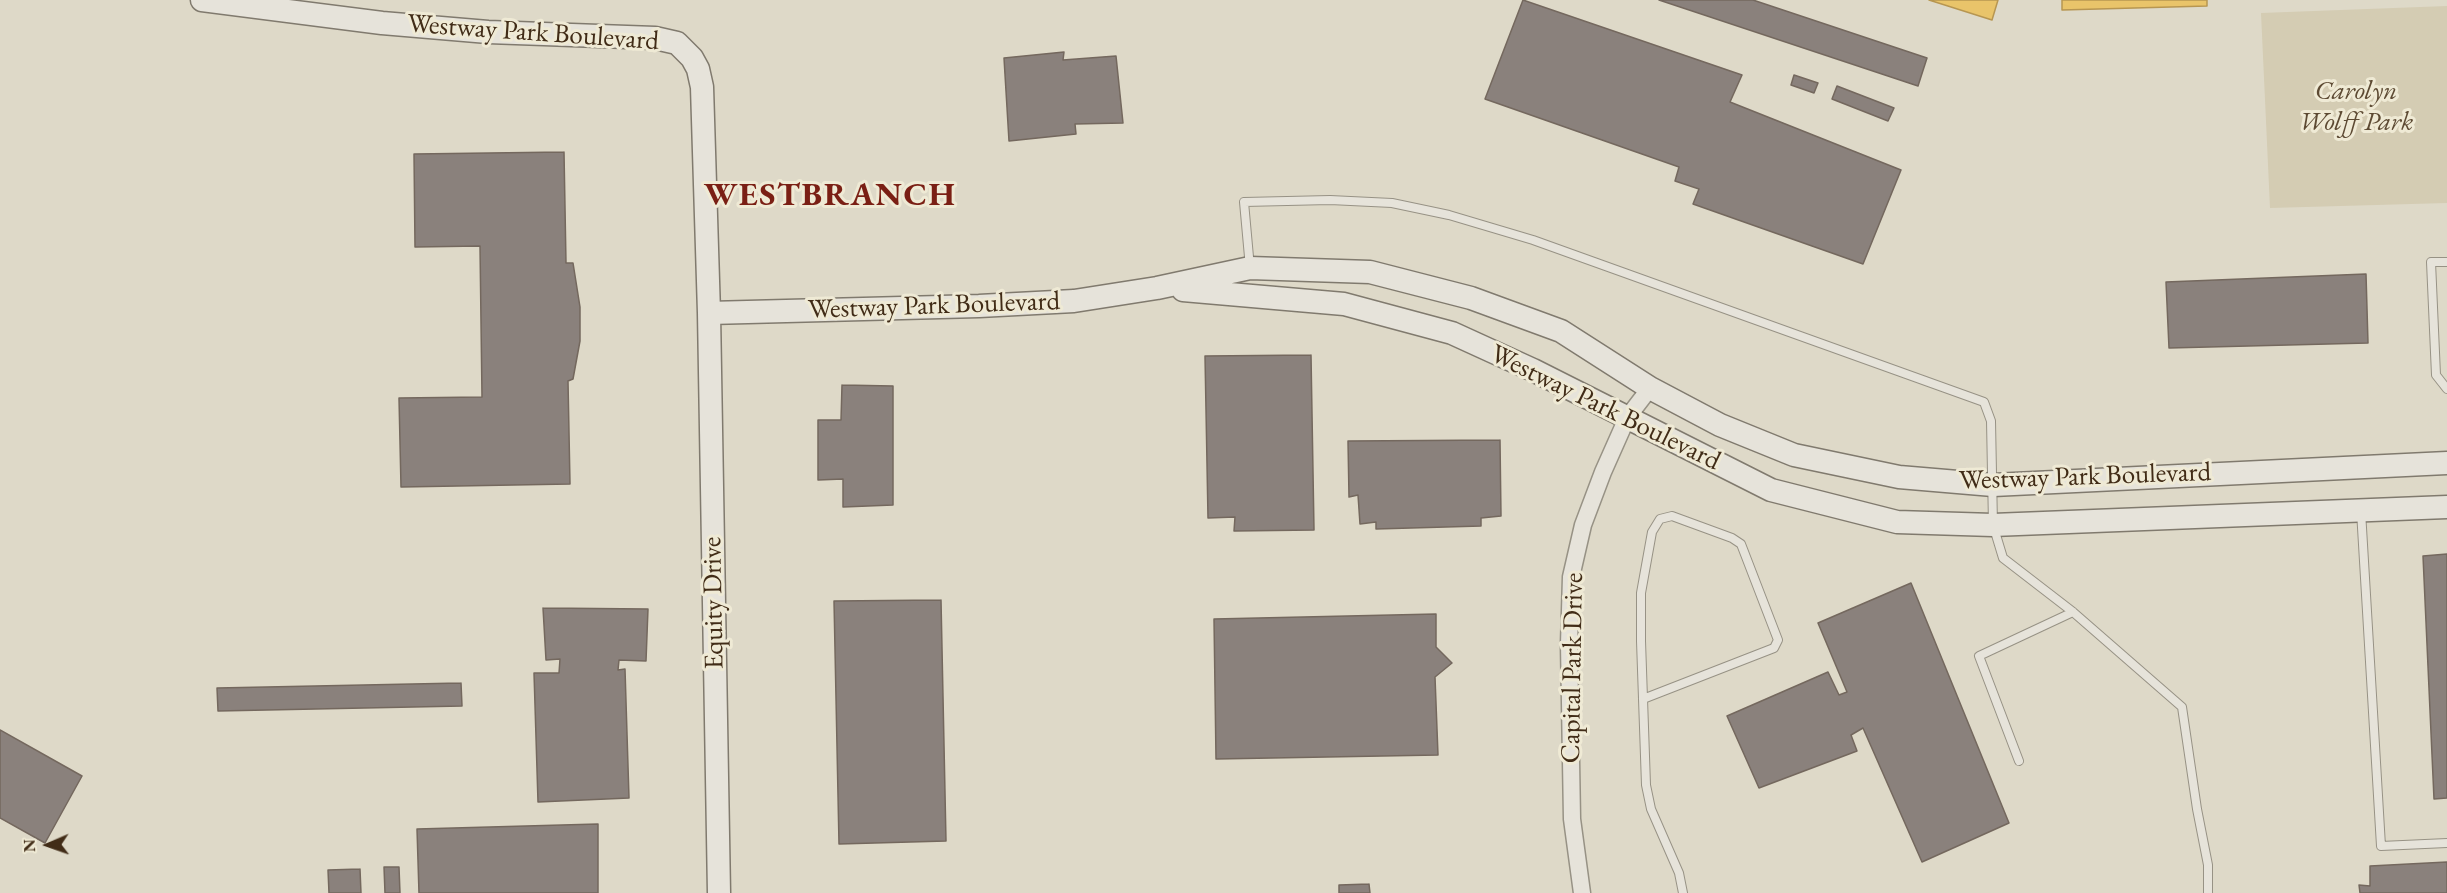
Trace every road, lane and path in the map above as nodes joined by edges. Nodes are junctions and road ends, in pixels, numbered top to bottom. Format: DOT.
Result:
graph roads {
  1 [pos="202,0"];
  2 [pos="2447,262"];
  3 [pos="1250,268"];
  4 [pos="1157,288"];
  5 [pos="709,313"];
  6 [pos="1650,388"];
  7 [pos="2447,389"];
  8 [pos="1627,418"];
  9 [pos="2447,463"];
  10 [pos="1993,485"];
  11 [pos="2447,507"];
  12 [pos="2361,510"];
  13 [pos="1993,525"];
  14 [pos="2073,612"];
  15 [pos="1643,699"];
  16 [pos="2019,761"];
  17 [pos="2447,843"];
  18 [pos="719,893"];
  19 [pos="1582,893"];
  20 [pos="1683,893"];
  21 [pos="2208,893"];
  1 -- 5 [label="street, Westway Park Boulevard"];
  2 -- 7 [label="lane"];
  3 -- 4 [label="street, Westway Park Boulevard"];
  3 -- 6 [label="street, Westway Park Boulevard"];
  3 -- 10 [label="lane"];
  4 -- 5 [label="street, Westway Park Boulevard"];
  4 -- 8 [label="street, Westway Park Boulevard"];
  5 -- 18 [label="street, Equity Drive"];
  6 -- 8 [label="street, Capital Park Drive"];
  6 -- 10 [label="street, Westway Park Boulevard"];
  8 -- 13 [label="street, Westway Park Boulevard"];
  8 -- 19 [label="street, Capital Park Drive"];
  9 -- 10 [label="street, Westway Park Boulevard"];
  10 -- 13 [label="lane"];
  11 -- 12 [label="street, Westway Park Boulevard"];
  12 -- 13 [label="street, Westway Park Boulevard"];
  12 -- 17 [label="lane"];
  13 -- 14 [label="lane"];
  14 -- 16 [label="lane"];
  14 -- 21 [label="lane"];
  15 -- 15 [label="lane"];
  15 -- 20 [label="lane"];
}
